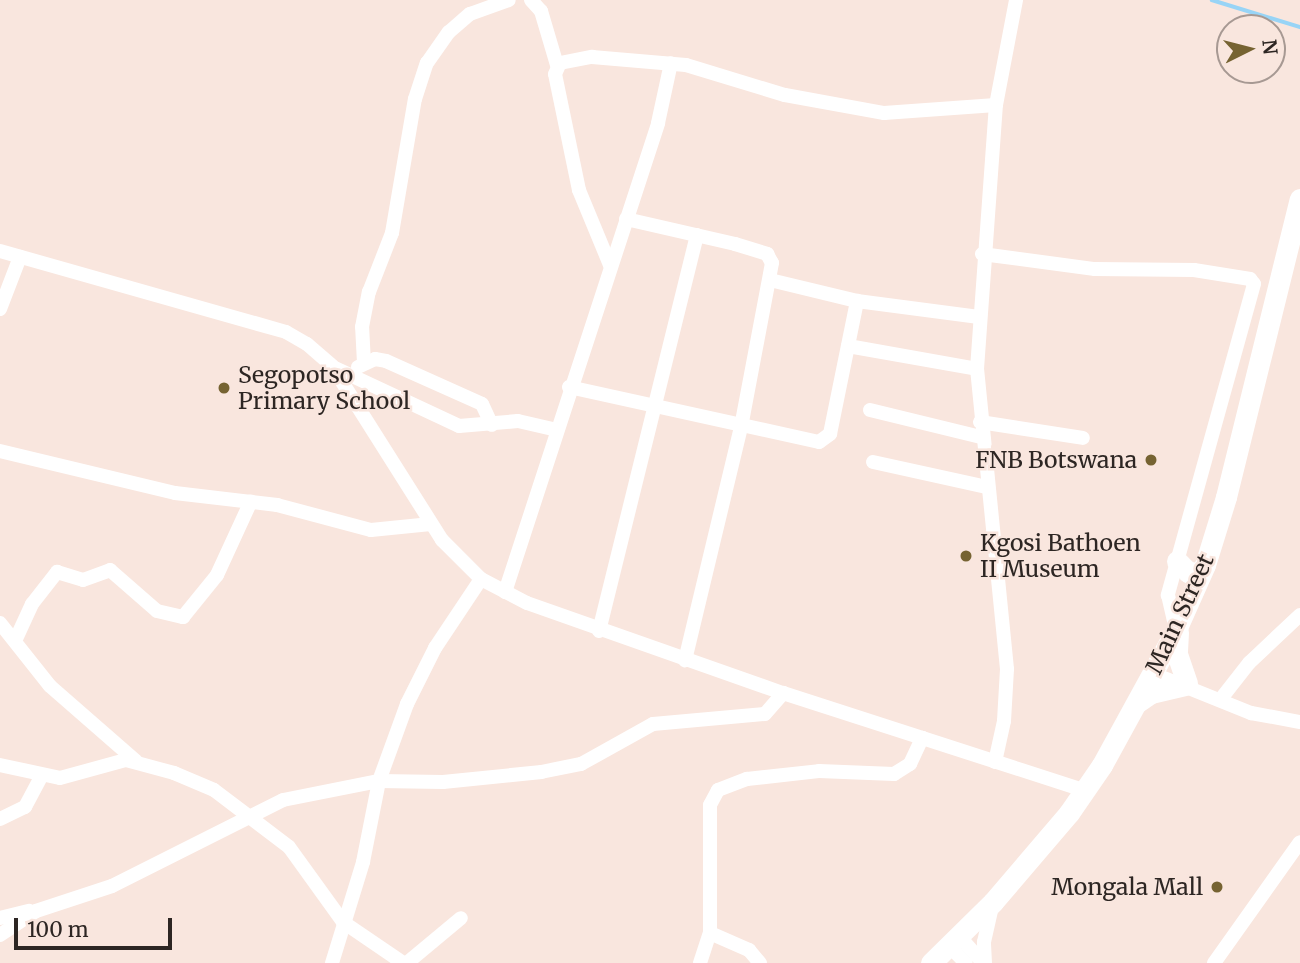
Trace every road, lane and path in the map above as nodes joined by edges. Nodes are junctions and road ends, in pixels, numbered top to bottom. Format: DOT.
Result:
graph roads {
  1 [pos="509,0"];
  2 [pos="531,0"];
  3 [pos="1016,0"];
  4 [pos="671,63"];
  5 [pos="557,65"];
  6 [pos="996,105"];
  7 [pos="1300,199"];
  8 [pos="626,219"];
  9 [pos="697,235"];
  10 [pos="0,251"];
  11 [pos="982,254"];
  12 [pos="20,257"];
  13 [pos="610,265"];
  14 [pos="770,280"];
  15 [pos="857,301"];
  16 [pos="0,309"];
  17 [pos="979,317"];
  18 [pos="848,346"];
  19 [pos="364,363"];
  20 [pos="332,366"];
  21 [pos="977,369"];
  22 [pos="348,373"];
  23 [pos="569,387"];
  24 [pos="656,407"];
  25 [pos="870,410"];
  26 [pos="492,425"];
  27 [pos="741,426"];
  28 [pos="556,430"];
  29 [pos="981,430"];
  30 [pos="1083,438"];
  31 [pos="0,451"];
  32 [pos="873,462"];
  33 [pos="987,487"];
  34 [pos="251,501"];
  35 [pos="431,524"];
  36 [pos="1177,561"];
  37 [pos="1201,573"];
  38 [pos="481,579"];
  39 [pos="505,592"];
  40 [pos="1300,615"];
  41 [pos="0,623"];
  42 [pos="1178,624"];
  43 [pos="599,631"];
  44 [pos="15,641"];
  45 [pos="685,660"];
  46 [pos="1157,668"];
  47 [pos="1188,685"];
  48 [pos="783,694"];
  49 [pos="1220,700"];
  50 [pos="1138,703"];
  51 [pos="1300,722"];
  52 [pos="922,738"];
  53 [pos="136,761"];
  54 [pos="995,762"];
  55 [pos="0,765"];
  56 [pos="43,775"];
  57 [pos="379,781"];
  58 [pos="1084,790"];
  59 [pos="248,814"];
  60 [pos="0,819"];
  61 [pos="1298,850"];
  62 [pos="993,902"];
  63 [pos="44,908"];
  64 [pos="0,918"];
  65 [pos="461,918"];
  66 [pos="343,922"];
  67 [pos="710,933"];
  68 [pos="0,935"];
  69 [pos="953,940"];
  70 [pos="332,963"];
  71 [pos="405,963"];
  72 [pos="700,963"];
  73 [pos="760,963"];
  74 [pos="931,963"];
  75 [pos="966,963"];
  76 [pos="984,963"];
  77 [pos="1214,963"];
  1 -- 19 [label="street"];
  2 -- 5 [label="street"];
  3 -- 6 [label="street"];
  4 -- 5 [label="street"];
  4 -- 6 [label="street"];
  4 -- 8 [label="street"];
  5 -- 13 [label="street"];
  6 -- 11 [label="street"];
  7 -- 37 [label="highway, Main Street"];
  8 -- 9 [label="street"];
  8 -- 13 [label="street"];
  9 -- 14 [label="street"];
  9 -- 24 [label="street"];
  10 -- 12 [label="street"];
  11 -- 17 [label="street"];
  11 -- 36 [label="street"];
  12 -- 16 [label="street"];
  12 -- 20 [label="street"];
  13 -- 23 [label="street"];
  14 -- 15 [label="street"];
  14 -- 27 [label="street"];
  15 -- 17 [label="street"];
  15 -- 18 [label="street"];
  17 -- 21 [label="street"];
  18 -- 21 [label="street"];
  18 -- 27 [label="street"];
  19 -- 22 [label="street"];
  19 -- 26 [label="street"];
  20 -- 22 [label="street"];
  20 -- 35 [label="street"];
  21 -- 29 [label="street"];
  22 -- 26 [label="street"];
  23 -- 24 [label="street"];
  23 -- 28 [label="street"];
  24 -- 27 [label="street"];
  24 -- 43 [label="street"];
  25 -- 29 [label="street"];
  26 -- 28 [label="street"];
  27 -- 45 [label="street"];
  28 -- 39 [label="street"];
  29 -- 30 [label="street"];
  29 -- 33 [label="street"];
  31 -- 34 [label="street"];
  32 -- 33 [label="street"];
  33 -- 54 [label="street"];
  34 -- 35 [label="street"];
  34 -- 44 [label="street"];
  35 -- 38 [label="street"];
  36 -- 37 [label="highway"];
  36 -- 42 [label="street"];
  37 -- 42 [label="highway, Main Street"];
  38 -- 39 [label="street"];
  38 -- 57 [label="street"];
  39 -- 43 [label="street"];
  40 -- 49 [label="street"];
  41 -- 44 [label="street"];
  42 -- 46 [label="highway, Main Street"];
  42 -- 47 [label="highway"];
  43 -- 45 [label="street"];
  44 -- 53 [label="street"];
  45 -- 48 [label="street"];
  46 -- 47 [label="street"];
  46 -- 50 [label="highway, Main Street"];
  47 -- 49 [label="street"];
  47 -- 50 [label="highway"];
  48 -- 52 [label="street"];
  48 -- 57 [label="street"];
  49 -- 51 [label="street"];
  50 -- 58 [label="highway, Main Street"];
  52 -- 54 [label="street"];
  52 -- 67 [label="street"];
  53 -- 56 [label="street"];
  53 -- 59 [label="street"];
  54 -- 58 [label="street"];
  55 -- 56 [label="street"];
  56 -- 60 [label="street"];
  57 -- 59 [label="street"];
  57 -- 66 [label="street"];
  58 -- 62 [label="highway, Main Street"];
  59 -- 63 [label="street"];
  59 -- 66 [label="street"];
  61 -- 77 [label="street"];
  62 -- 69 [label="highway, Main Street"];
  62 -- 76 [label="street"];
  63 -- 64 [label="street"];
  63 -- 68 [label="street"];
  65 -- 71 [label="street"];
  66 -- 70 [label="street"];
  66 -- 71 [label="street"];
  67 -- 72 [label="street"];
  67 -- 73 [label="street"];
  69 -- 74 [label="highway, Main Street"];
  69 -- 75 [label="street"];
  69 -- 76 [label="street"];
}
